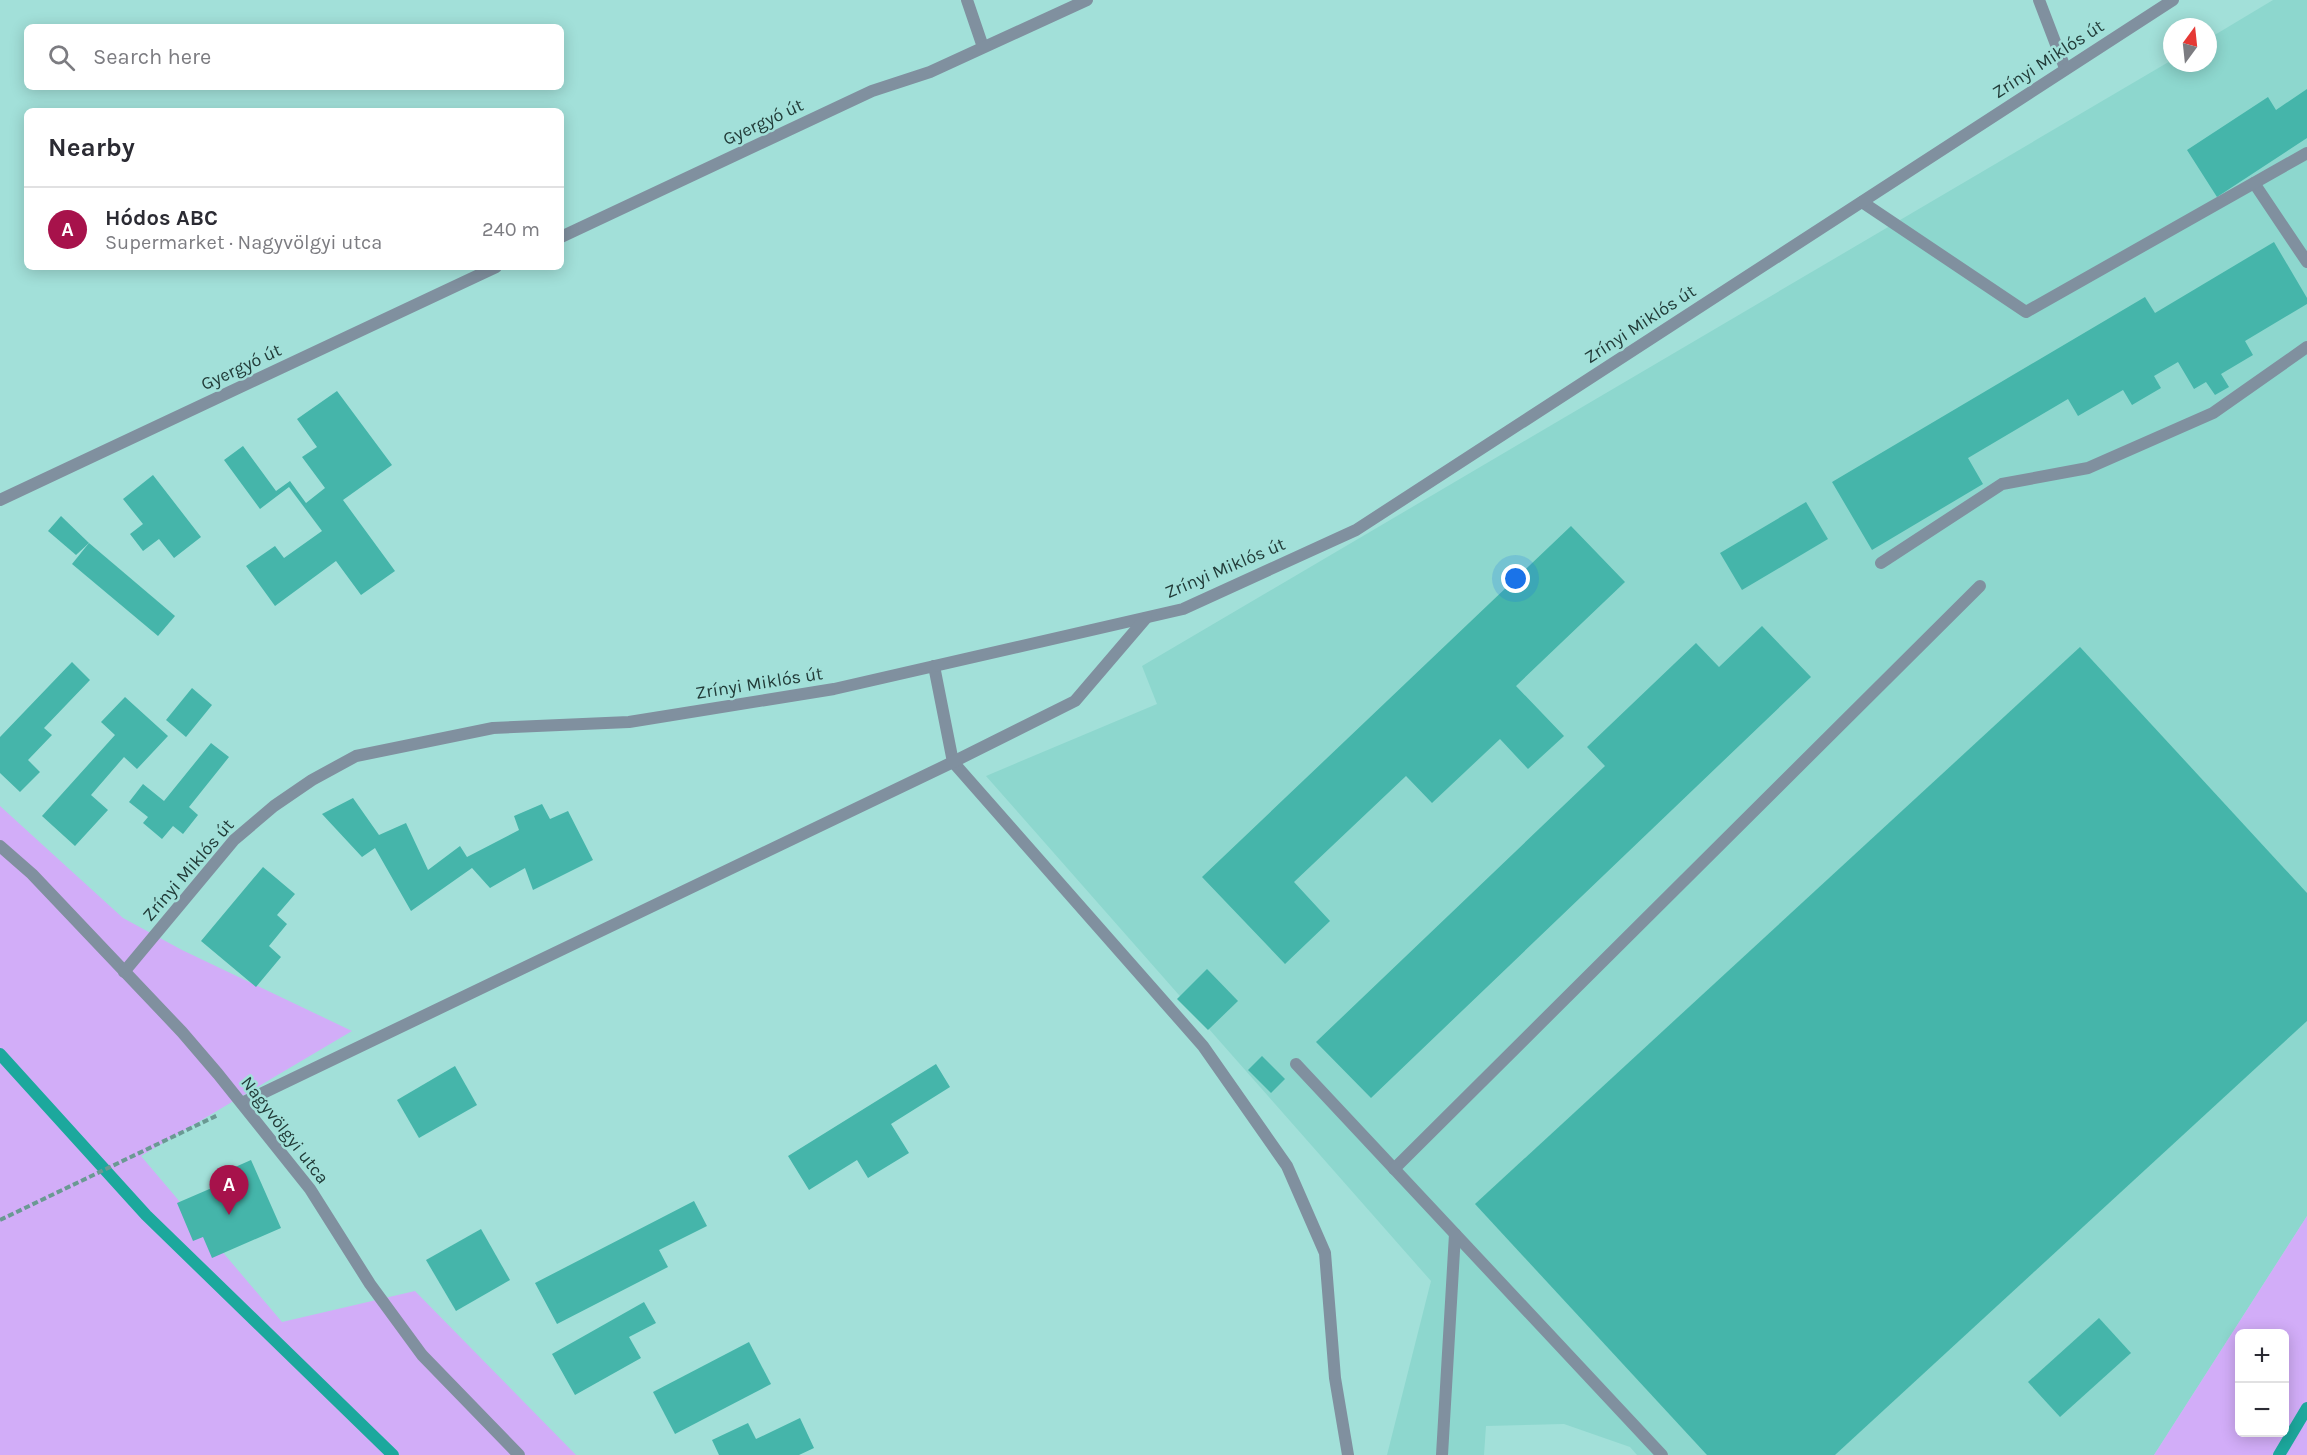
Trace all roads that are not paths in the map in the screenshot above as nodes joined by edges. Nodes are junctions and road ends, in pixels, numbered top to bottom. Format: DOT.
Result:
graph roads {
  1 [pos="967,0"];
  2 [pos="1087,0"];
  3 [pos="2039,0"];
  4 [pos="2173,0"];
  5 [pos="983,47"];
  6 [pos="2065,68"];
  7 [pos="2307,153"];
  8 [pos="2254,183"];
  9 [pos="1862,201"];
  10 [pos="564,236"];
  11 [pos="2307,262"];
  12 [pos="490,270"];
  13 [pos="2307,347"];
  14 [pos="0,500"];
  15 [pos="1881,563"];
  16 [pos="1980,586"];
  17 [pos="1146,618"];
  18 [pos="934,666"];
  19 [pos="952,762"];
  20 [pos="0,846"];
  21 [pos="124,972"];
  22 [pos="1296,1064"];
  23 [pos="242,1103"];
  24 [pos="1394,1169"];
  25 [pos="1455,1234"];
  26 [pos="519,1455"];
  27 [pos="1348,1455"];
  28 [pos="1442,1455"];
  29 [pos="1662,1455"];
  1 -- 5 [label="street"];
  2 -- 5 [label="street, Gyergyó út"];
  3 -- 6 [label="street"];
  4 -- 6 [label="street, Zrínyi Miklós út"];
  5 -- 10 [label="street, Gyergyó út"];
  6 -- 9 [label="street, Zrínyi Miklós út"];
  7 -- 8 [label="street"];
  8 -- 9 [label="street"];
  8 -- 11 [label="street"];
  9 -- 17 [label="street, Zrínyi Miklós út"];
  12 -- 14 [label="street, Gyergyó út"];
  13 -- 15 [label="street"];
  16 -- 24 [label="street"];
  17 -- 18 [label="street, Zrínyi Miklós út"];
  17 -- 19 [label="street"];
  18 -- 19 [label="street"];
  18 -- 21 [label="street, Zrínyi Miklós út"];
  19 -- 23 [label="street"];
  19 -- 27 [label="street"];
  20 -- 21 [label="street, Nagyvölgyi utca"];
  21 -- 23 [label="street, Nagyvölgyi utca"];
  22 -- 24 [label="street"];
  23 -- 26 [label="street, Nagyvölgyi utca"];
  24 -- 25 [label="street"];
  25 -- 28 [label="street"];
  25 -- 29 [label="street"];
}
